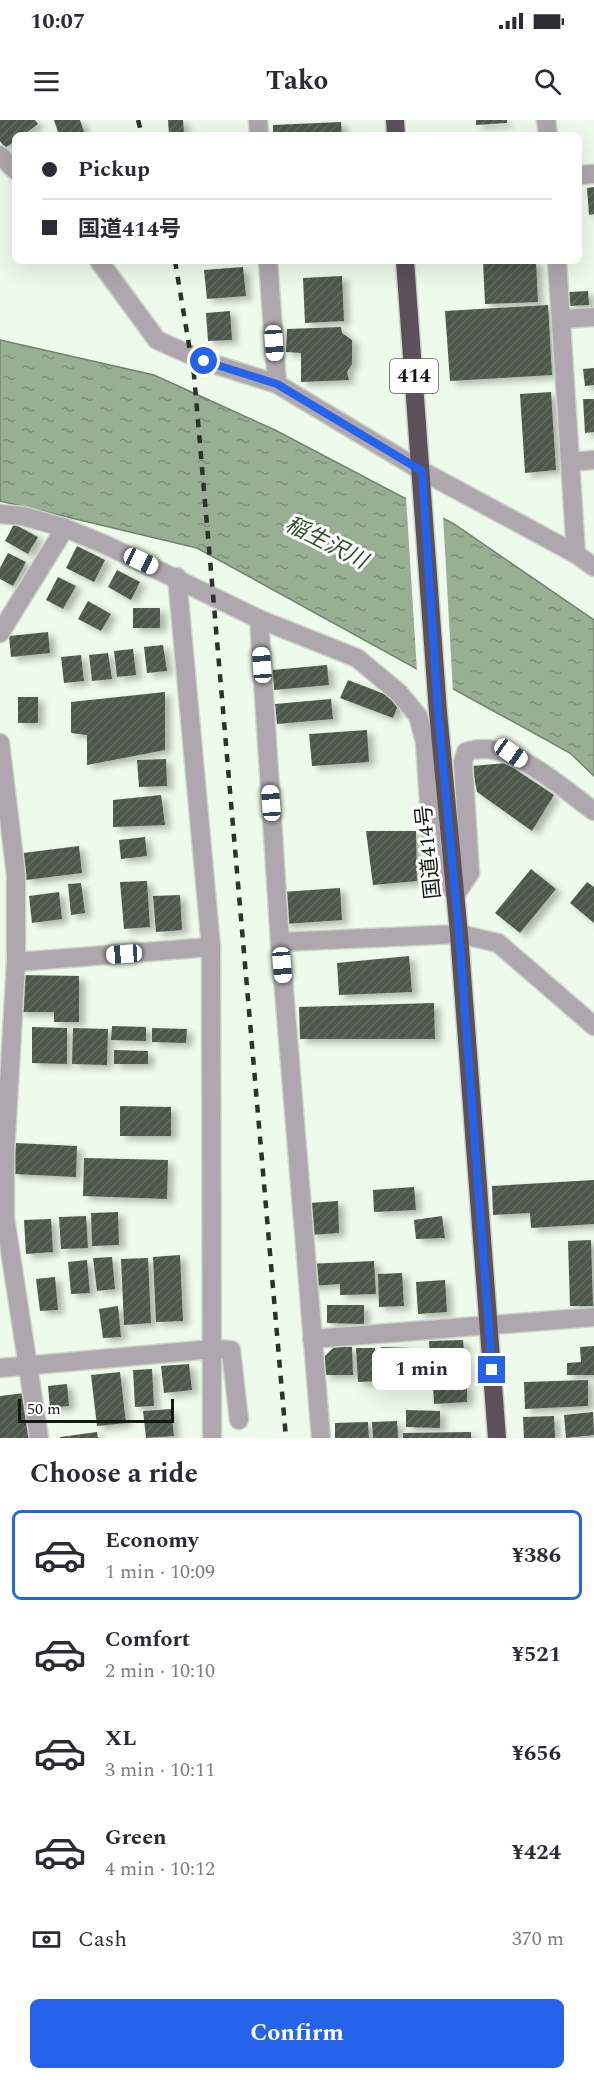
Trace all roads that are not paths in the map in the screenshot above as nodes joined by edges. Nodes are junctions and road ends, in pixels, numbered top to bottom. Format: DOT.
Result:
graph roads {
  1 [pos="0,155"];
  2 [pos="12,167"];
  3 [pos="101,264"];
  4 [pos="268,264"];
  5 [pos="405,264"];
  6 [pos="557,264"];
  7 [pos="594,317"];
  8 [pos="562,319"];
  9 [pos="277,384"];
  10 [pos="594,460"];
  11 [pos="570,462"];
  12 [pos="422,471"];
  13 [pos="0,514"];
  14 [pos="65,528"];
  15 [pos="576,554"];
  16 [pos="594,567"];
  17 [pos="177,577"];
  18 [pos="259,619"];
  19 [pos="0,633"];
  20 [pos="0,743"];
  21 [pos="594,811"];
  22 [pos="8,876"];
  23 [pos="456,894"];
  24 [pos="459,934"];
  25 [pos="280,942"];
  26 [pos="211,947"];
  27 [pos="16,962"];
  28 [pos="594,1026"];
  29 [pos="2,1154"];
  30 [pos="594,1317"];
  31 [pos="488,1324"];
  32 [pos="312,1339"];
  33 [pos="213,1349"];
  34 [pos="29,1366"];
  35 [pos="0,1368"];
  36 [pos="239,1420"];
  37 [pos="39,1438"];
  38 [pos="212,1438"];
  39 [pos="321,1438"];
  40 [pos="497,1438"];
  1 -- 2 [label="street"];
  3 -- 9 [label="street"];
  4 -- 9 [label="street"];
  5 -- 12 [label="highway, 国道414号 / 414"];
  6 -- 8 [label="street"];
  7 -- 8 [label="street"];
  8 -- 11 [label="street"];
  9 -- 12 [label="street"];
  10 -- 11 [label="street"];
  11 -- 15 [label="street"];
  12 -- 15 [label="street"];
  12 -- 23 [label="highway, 国道414号 / 414"];
  13 -- 14 [label="street"];
  14 -- 17 [label="street"];
  14 -- 19 [label="street"];
  15 -- 16 [label="street"];
  17 -- 18 [label="street"];
  17 -- 26 [label="street"];
  18 -- 23 [label="street"];
  18 -- 25 [label="street"];
  20 -- 22 [label="street"];
  21 -- 23 [label="street"];
  22 -- 27 [label="street"];
  23 -- 24 [label="highway, 国道414号 / 414"];
  24 -- 25 [label="street"];
  24 -- 28 [label="street"];
  24 -- 31 [label="highway, 国道414号 / 414"];
  25 -- 32 [label="street"];
  26 -- 27 [label="street"];
  26 -- 33 [label="street"];
  27 -- 29 [label="street"];
  29 -- 34 [label="street"];
  30 -- 31 [label="street"];
  31 -- 32 [label="street"];
  31 -- 40 [label="highway, 国道414号 / 414"];
  32 -- 39 [label="street"];
  33 -- 34 [label="street"];
  33 -- 36 [label="street"];
  33 -- 38 [label="street"];
  34 -- 35 [label="street"];
  34 -- 37 [label="street"];
}
